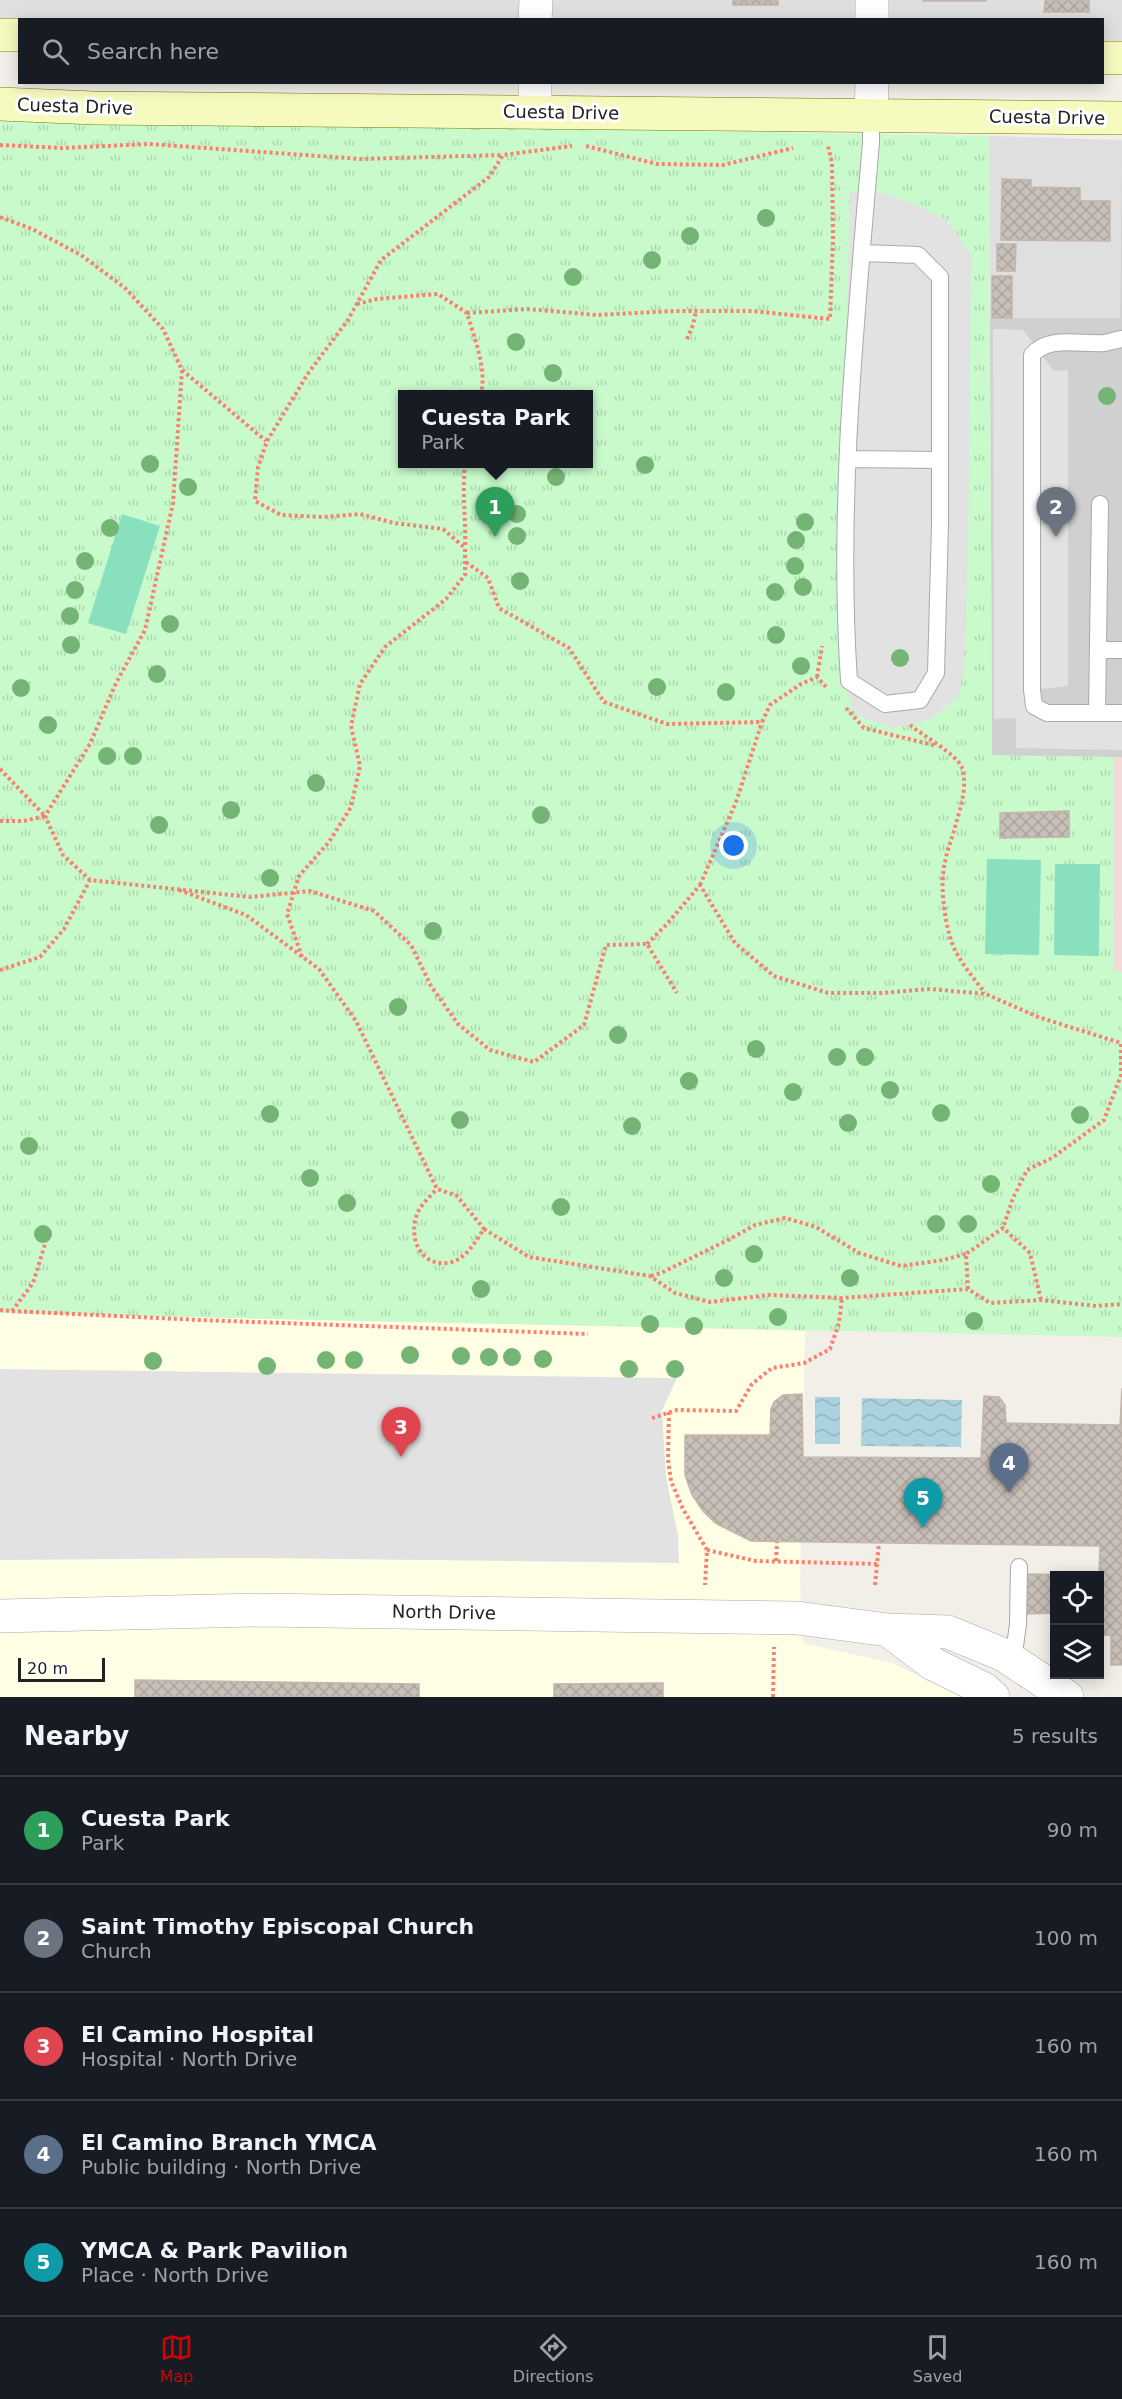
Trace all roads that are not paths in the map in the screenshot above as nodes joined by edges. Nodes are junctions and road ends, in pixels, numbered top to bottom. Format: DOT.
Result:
graph roads {
  1 [pos="536,0"];
  2 [pos="872,0"];
  3 [pos="535,18"];
  4 [pos="872,18"];
  5 [pos="0,35"];
  6 [pos="18,36"];
  7 [pos="1104,58"];
  8 [pos="1122,58"];
  9 [pos="872,84"];
  10 [pos="535,97"];
  11 [pos="0,104"];
  12 [pos="871,114"];
  13 [pos="1122,118"];
  14 [pos="862,253"];
  15 [pos="1122,339"];
  16 [pos="848,459"];
  17 [pos="940,460"];
  18 [pos="1100,504"];
  19 [pos="1098,650"];
  20 [pos="1122,650"];
  21 [pos="1097,713"];
  22 [pos="1122,713"];
  23 [pos="1019,1567"];
  24 [pos="0,1616"];
  25 [pos="888,1630"];
  26 [pos="1013,1661"];
  27 [pos="993,1697"];
  28 [pos="1067,1697"];
  1 -- 3 [label="street"];
  2 -- 4 [label="street"];
  5 -- 6 [label="main road"];
  7 -- 8 [label="main road"];
  9 -- 12 [label="street"];
  10 -- 11 [label="main road, Cuesta Drive"];
  10 -- 12 [label="main road, Cuesta Drive"];
  12 -- 13 [label="main road, Cuesta Drive"];
  12 -- 14 [label="lane"];
  14 -- 16 [label="lane"];
  14 -- 17 [label="lane"];
  15 -- 21 [label="lane"];
  16 -- 17 [label="lane"];
  16 -- 17 [label="lane"];
  18 -- 19 [label="lane"];
  19 -- 20 [label="lane"];
  19 -- 21 [label="lane"];
  21 -- 22 [label="lane"];
  23 -- 26 [label="lane"];
  24 -- 25 [label="street, North Drive"];
  25 -- 26 [label="street, North Drive"];
  25 -- 27 [label="street, North Drive"];
  26 -- 28 [label="street, North Drive"];
}
